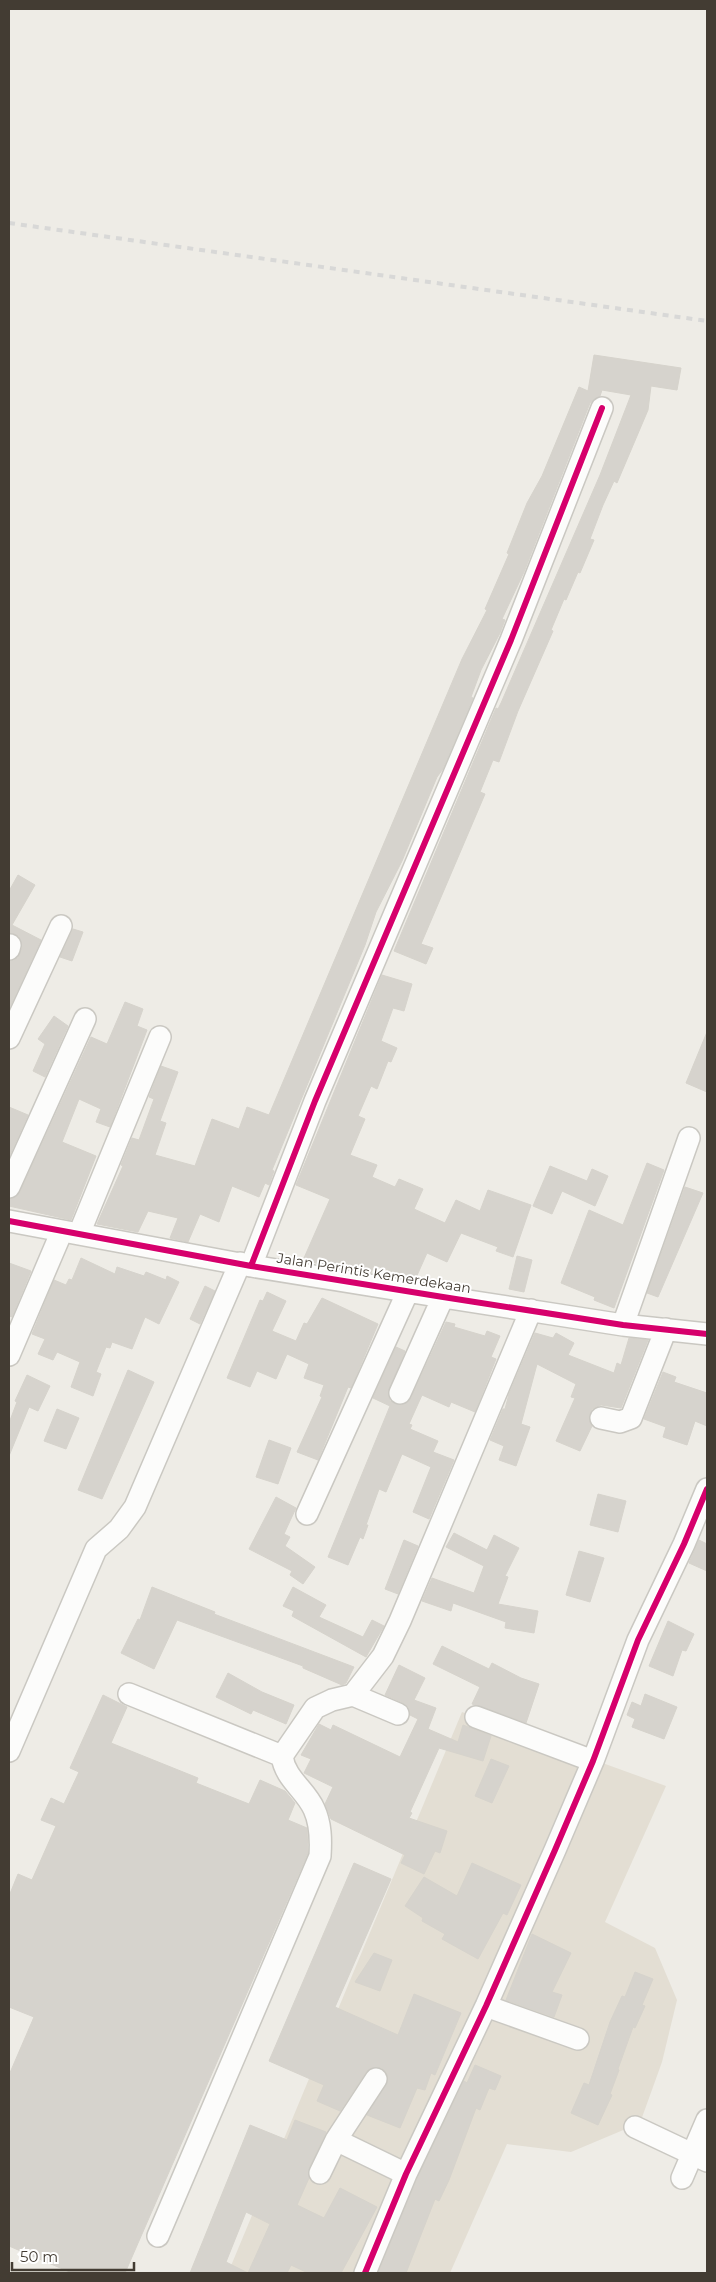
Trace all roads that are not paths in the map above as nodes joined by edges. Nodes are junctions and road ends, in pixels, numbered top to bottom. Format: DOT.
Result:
graph roads {
  1 [pos="602,408"];
  2 [pos="61,926"];
  3 [pos="85,1019"];
  4 [pos="160,1037"];
  5 [pos="9,1038"];
  6 [pos="689,1138"];
  7 [pos="9,1187"];
  8 [pos="9,1221"];
  9 [pos="70,1232"];
  10 [pos="245,1265"];
  11 [pos="408,1291"];
  12 [pos="444,1297"];
  13 [pos="531,1310"];
  14 [pos="623,1325"];
  15 [pos="666,1328"];
  16 [pos="707,1334"];
  17 [pos="9,1355"];
  18 [pos="400,1393"];
  19 [pos="601,1418"];
  20 [pos="707,1489"];
  21 [pos="307,1514"];
  22 [pos="129,1694"];
  23 [pos="353,1695"];
  24 [pos="398,1714"];
  25 [pos="476,1716"];
  26 [pos="9,1751"];
  27 [pos="282,1756"];
  28 [pos="592,1761"];
  29 [pos="486,2006"];
  30 [pos="578,2039"];
  31 [pos="376,2079"];
  32 [pos="707,2120"];
  33 [pos="635,2127"];
  34 [pos="336,2140"];
  35 [pos="700,2158"];
  36 [pos="320,2173"];
  37 [pos="406,2174"];
  38 [pos="682,2178"];
  39 [pos="158,2236"];
  40 [pos="365,2273"];
  1 -- 10 [label="street"];
  2 -- 5 [label="street"];
  3 -- 7 [label="street"];
  4 -- 9 [label="street"];
  6 -- 14 [label="street"];
  8 -- 9 [label="street, Jalan Perintis Kemerdekaan"];
  9 -- 10 [label="street, Jalan Perintis Kemerdekaan"];
  9 -- 17 [label="street"];
  10 -- 11 [label="street, Jalan Perintis Kemerdekaan"];
  10 -- 26 [label="street"];
  11 -- 12 [label="street, Jalan Perintis Kemerdekaan"];
  11 -- 21 [label="street"];
  12 -- 13 [label="street, Jalan Perintis Kemerdekaan"];
  12 -- 18 [label="street"];
  13 -- 14 [label="street, Jalan Perintis Kemerdekaan"];
  13 -- 23 [label="street"];
  14 -- 15 [label="street, Jalan Perintis Kemerdekaan"];
  15 -- 16 [label="street, Jalan Perintis Kemerdekaan"];
  15 -- 19 [label="street"];
  20 -- 28 [label="street"];
  22 -- 27 [label="street"];
  23 -- 24 [label="street"];
  23 -- 27 [label="street"];
  25 -- 28 [label="street"];
  27 -- 39 [label="street"];
  28 -- 29 [label="street"];
  29 -- 30 [label="street"];
  29 -- 37 [label="street"];
  31 -- 34 [label="street"];
  32 -- 35 [label="street"];
  33 -- 35 [label="street"];
  34 -- 36 [label="street"];
  34 -- 37 [label="street"];
  35 -- 38 [label="street"];
  37 -- 40 [label="street"];
}
